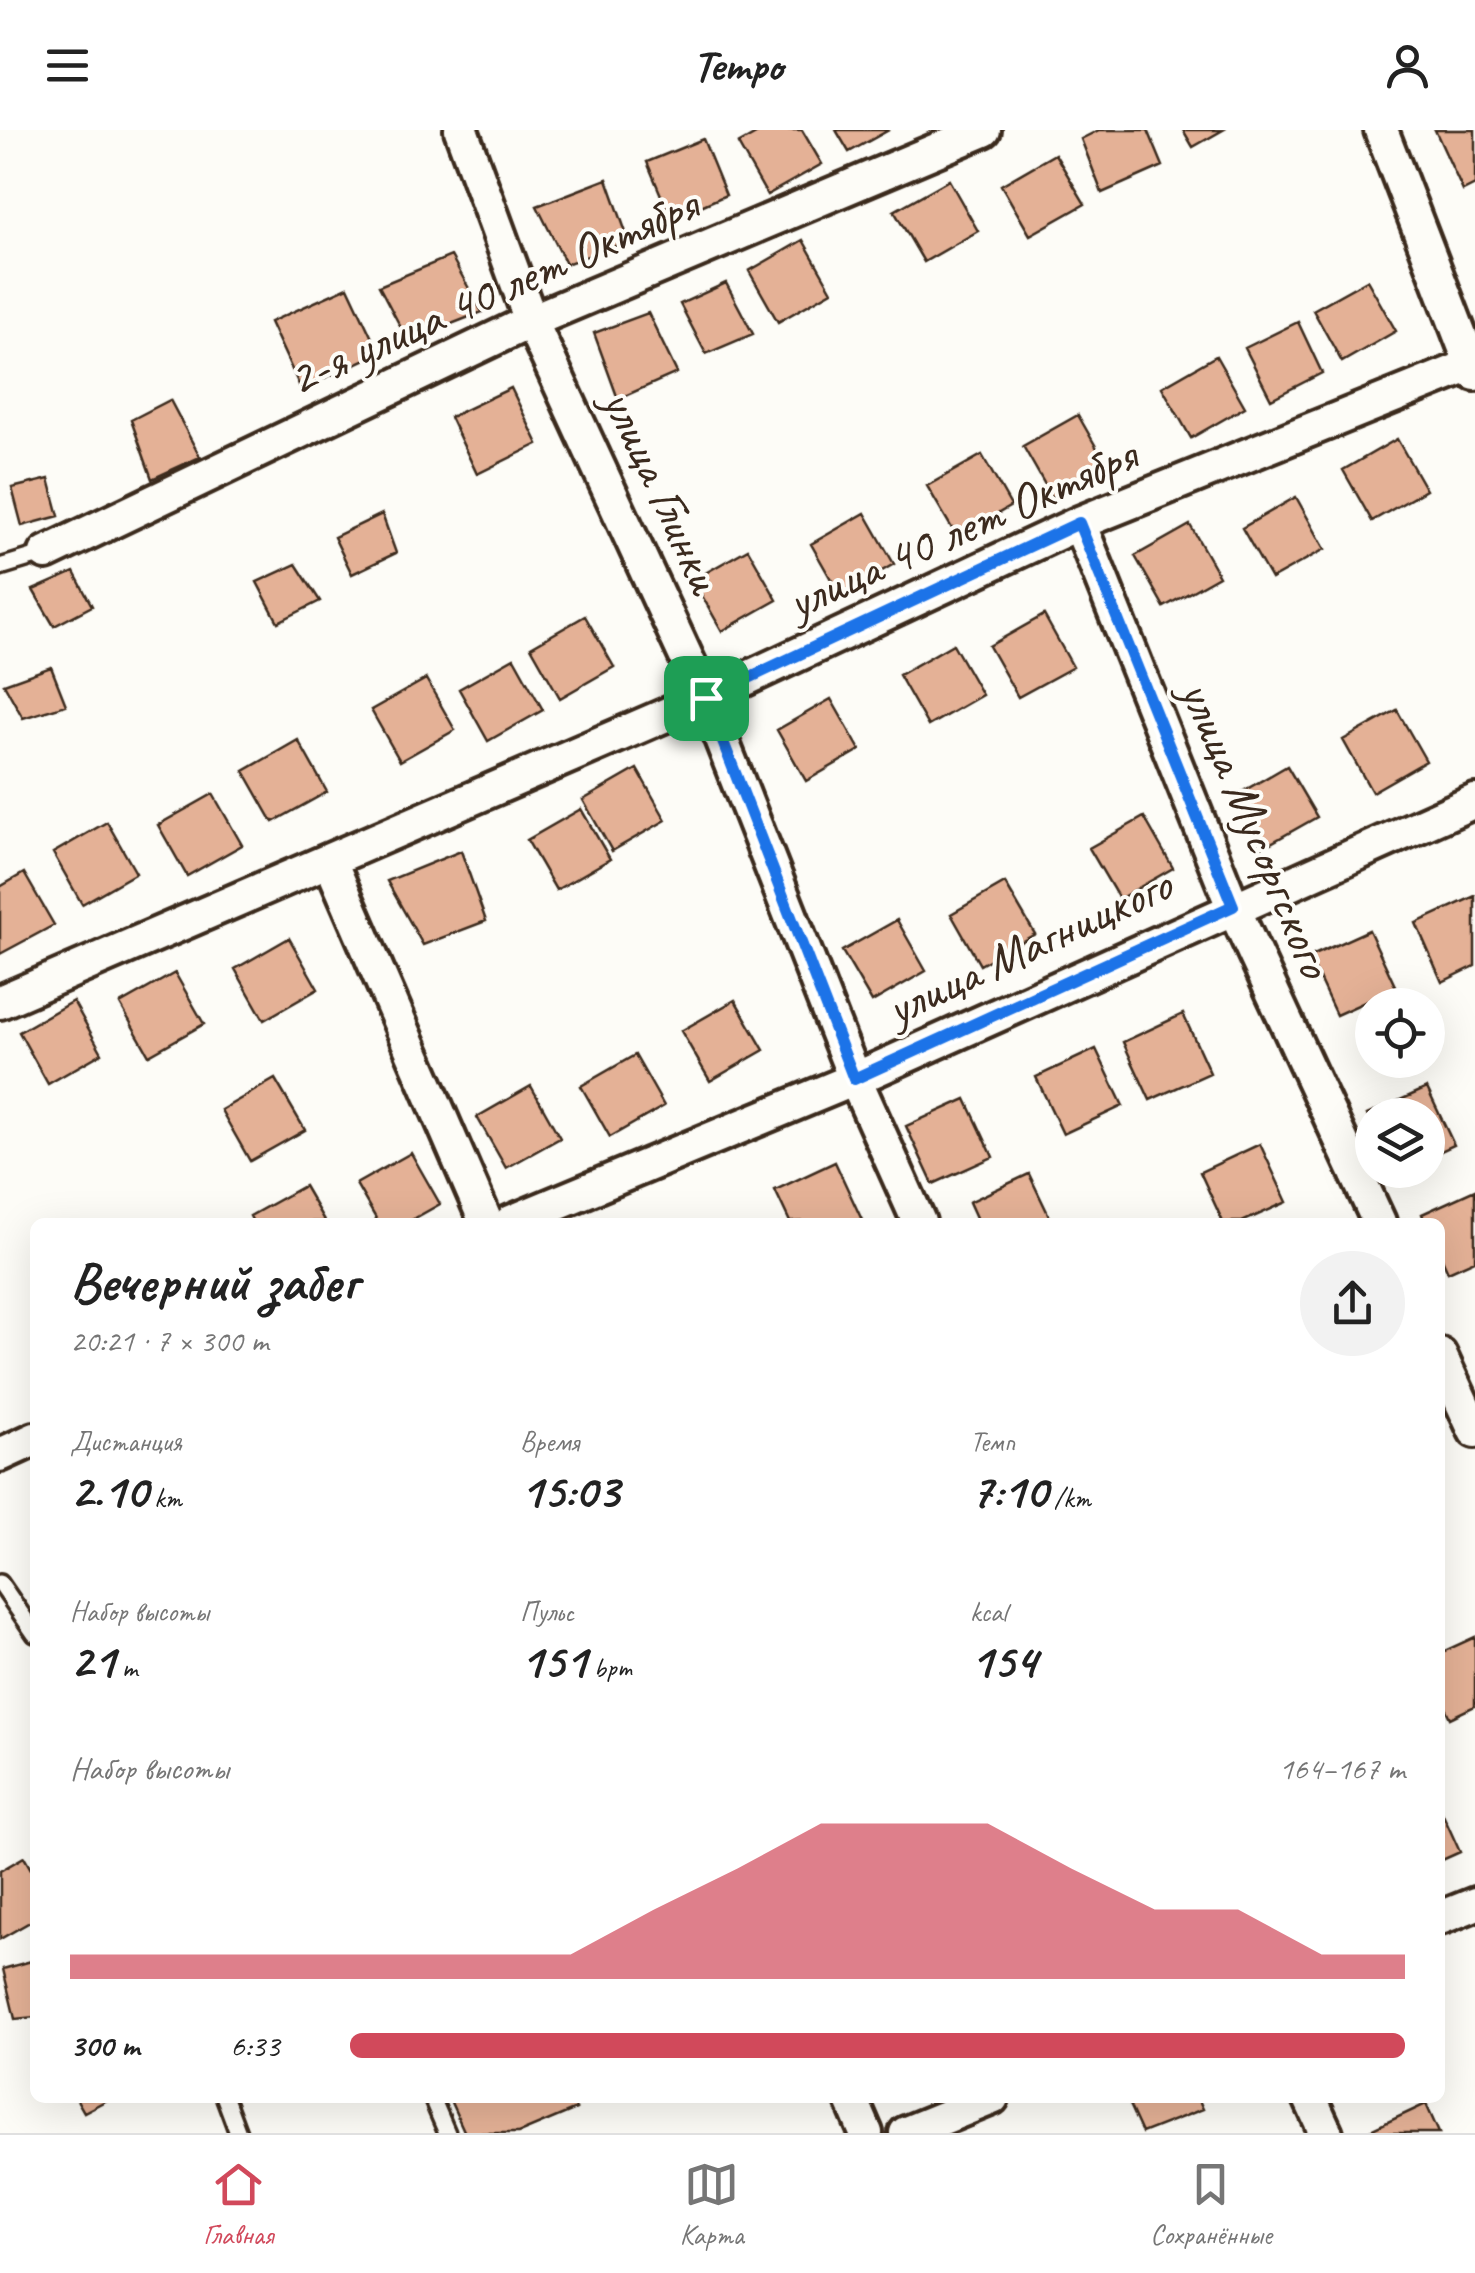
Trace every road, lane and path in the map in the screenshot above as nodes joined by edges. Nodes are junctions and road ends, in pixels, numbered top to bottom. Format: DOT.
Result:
graph roads {
  1 [pos="460,130"];
  2 [pos="984,130"];
  3 [pos="1381,130"];
  4 [pos="531,321"];
  5 [pos="1473,370"];
  6 [pos="1079,523"];
  7 [pos="46,553"];
  8 [pos="0,567"];
  9 [pos="706,698"];
  10 [pos="1475,801"];
  11 [pos="330,861"];
  12 [pos="1233,906"];
  13 [pos="0,1002"];
  14 [pos="854,1079"];
  15 [pos="484,1218"];
  16 [pos="521,1218"];
  17 [pos="917,1218"];
  18 [pos="1377,1218"];
  19 [pos="1445,1366"];
  20 [pos="1475,1431"];
  21 [pos="30,1440"];
  22 [pos="0,1454"];
  23 [pos="0,1583"];
  24 [pos="30,1627"];
  25 [pos="1475,1904"];
  26 [pos="1445,1916"];
  27 [pos="226,2103"];
  28 [pos="434,2103"];
  29 [pos="853,2103"];
  30 [pos="980,2103"];
  31 [pos="1312,2103"];
  32 [pos="238,2133"];
  33 [pos="447,2133"];
  34 [pos="866,2133"];
  35 [pos="906,2133"];
  36 [pos="1326,2133"];
  1 -- 4 [label="street, улица Глинки"];
  2 -- 4 [label="street, 2-я улица 40 лет Октября"];
  3 -- 5 [label="street"];
  4 -- 7 [label="street, 2-я улица 40 лет Октября"];
  4 -- 9 [label="street, улица Глинки"];
  5 -- 6 [label="street, улица 40 лет Октября"];
  6 -- 9 [label="street, улица 40 лет Октября"];
  6 -- 12 [label="street, улица Мусоргского"];
  7 -- 8 [label="lane"];
  9 -- 11 [label="street, улица 40 лет Октября"];
  9 -- 14 [label="street, улица Глинки"];
  10 -- 12 [label="street, улица Магницкого"];
  11 -- 13 [label="street, улица 40 лет Октября"];
  11 -- 15 [label="street"];
  12 -- 14 [label="street, улица Магницкого"];
  12 -- 18 [label="street, улица Мусоргского"];
  14 -- 16 [label="street, улица Магницкого"];
  14 -- 17 [label="street, улица Глинки"];
  19 -- 20 [label="street"];
  21 -- 22 [label="street"];
  23 -- 24 [label="lane"];
  25 -- 26 [label="street"];
  27 -- 32 [label="lane"];
  28 -- 33 [label="lane"];
  29 -- 34 [label="street"];
  30 -- 35 [label="street"];
  31 -- 36 [label="street"];
}
